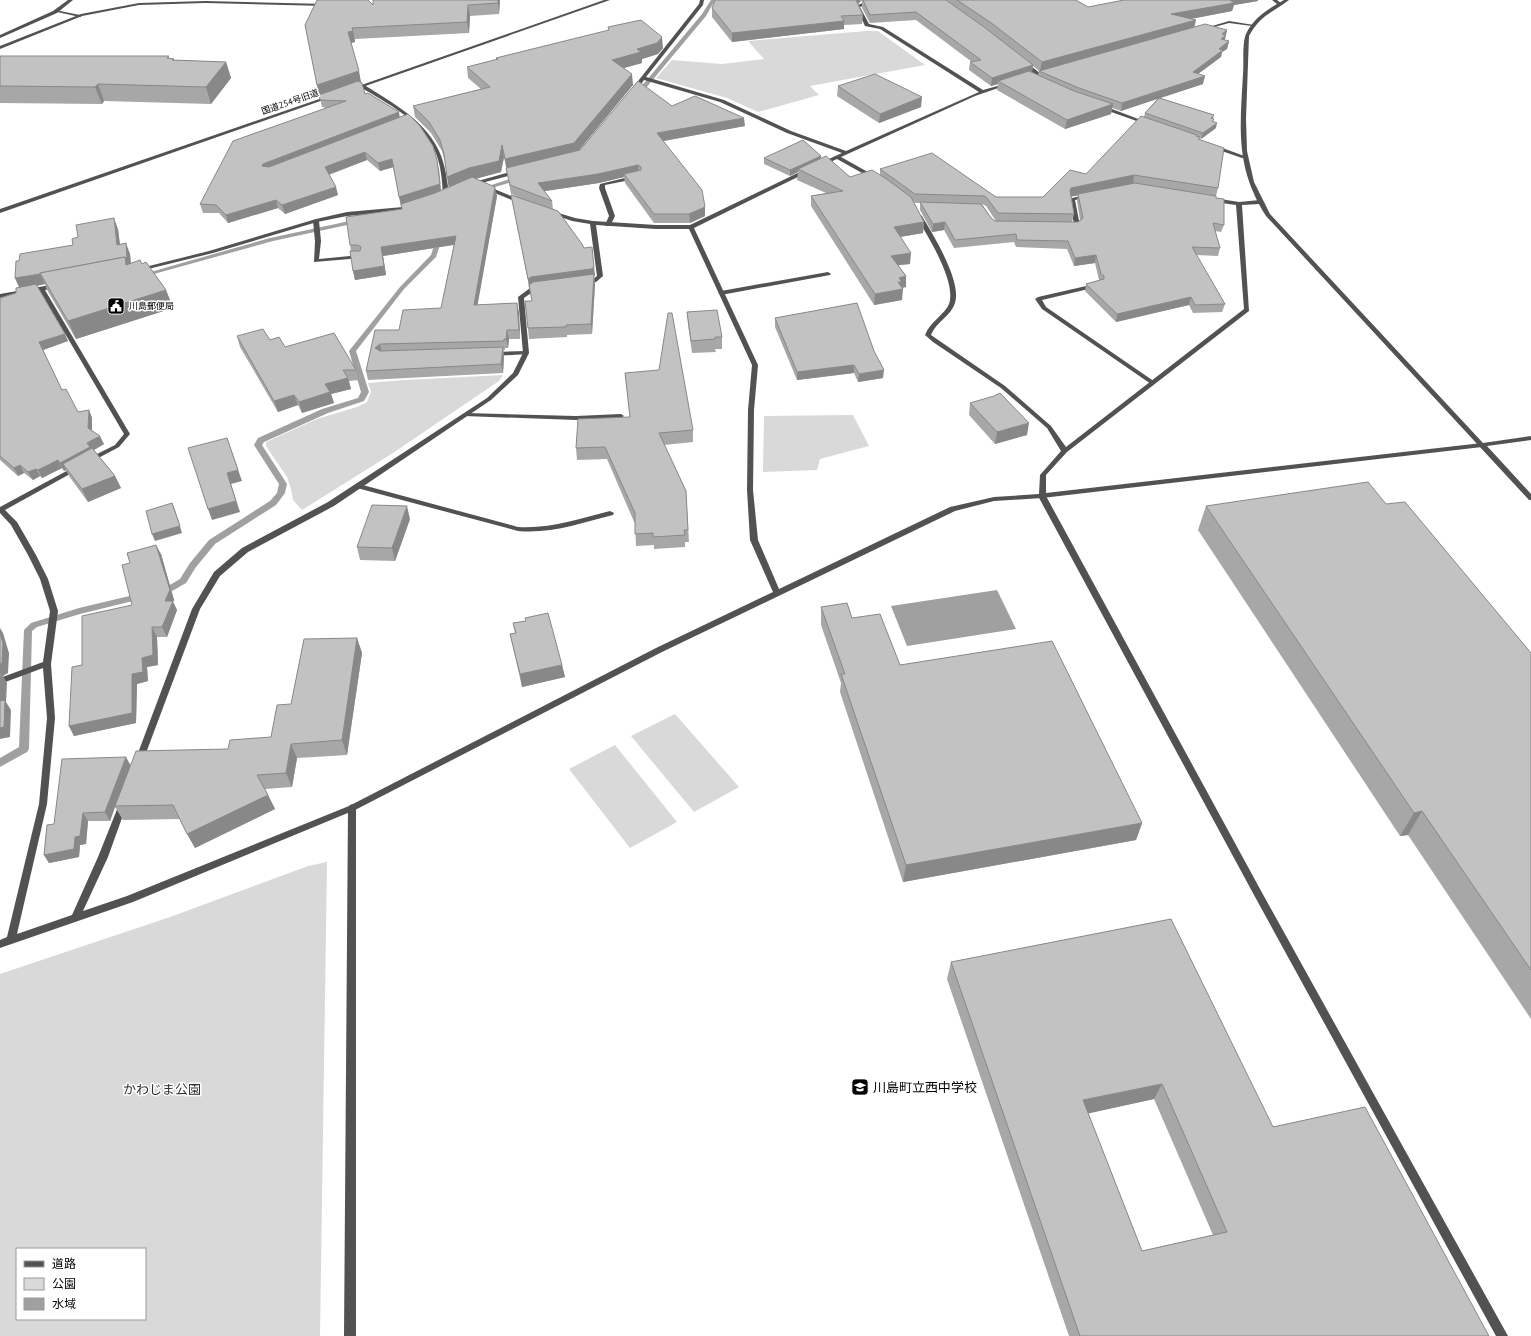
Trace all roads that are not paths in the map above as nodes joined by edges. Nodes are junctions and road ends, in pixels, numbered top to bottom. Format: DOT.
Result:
graph roads {
  1 [pos="71,0"];
  2 [pos="608,0"];
  3 [pos="702,0"];
  4 [pos="1286,0"];
  5 [pos="1277,2"];
  6 [pos="878,4"];
  7 [pos="332,5"];
  8 [pos="57,11"];
  9 [pos="80,16"];
  10 [pos="1252,25"];
  11 [pos="1199,30"];
  12 [pos="0,37"];
  13 [pos="0,48"];
  14 [pos="1022,61"];
  15 [pos="1046,73"];
  16 [pos="644,78"];
  17 [pos="1017,81"];
  18 [pos="362,86"];
  19 [pos="347,91"];
  20 [pos="983,92"];
  21 [pos="339,94"];
  22 [pos="629,96"];
  23 [pos="1097,106"];
  24 [pos="410,119"];
  25 [pos="403,122"];
  26 [pos="1156,126"];
  27 [pos="1207,144"];
  28 [pos="846,153"];
  29 [pos="837,157"];
  30 [pos="1244,157"];
  31 [pos="816,167"];
  32 [pos="524,170"];
  33 [pos="809,170"];
  34 [pos="638,177"];
  35 [pos="473,182"];
  36 [pos="880,182"];
  37 [pos="467,185"];
  38 [pos="453,191"];
  39 [pos="446,194"];
  40 [pos="1095,194"];
  41 [pos="440,197"];
  42 [pos="1209,199"];
  43 [pos="1260,202"];
  44 [pos="524,203"];
  45 [pos="419,204"];
  46 [pos="1239,204"];
  47 [pos="0,211"];
  48 [pos="545,211"];
  49 [pos="917,213"];
  50 [pos="316,221"];
  51 [pos="593,223"];
  52 [pos="608,224"];
  53 [pos="1062,226"];
  54 [pos="691,227"];
  55 [pos="360,256"];
  56 [pos="133,271"];
  57 [pos="828,274"];
  58 [pos="579,283"];
  59 [pos="1099,285"];
  60 [pos="61,286"];
  61 [pos="548,287"];
  62 [pos="42,289"];
  63 [pos="721,293"];
  64 [pos="0,296"];
  65 [pos="526,353"];
  66 [pos="488,354"];
  67 [pos="1153,383"];
  68 [pos="466,415"];
  69 [pos="621,416"];
  70 [pos="1531,438"];
  71 [pos="1482,446"];
  72 [pos="1065,451"];
  73 [pos="359,486"];
  74 [pos="1042,496"];
  75 [pos="1531,498"];
  76 [pos="0,509"];
  77 [pos="610,513"];
  78 [pos="777,594"];
  79 [pos="47,664"];
  80 [pos="0,681"];
  81 [pos="136,770"];
  82 [pos="125,799"];
  83 [pos="352,808"];
  84 [pos="75,919"];
  85 [pos="11,940"];
  86 [pos="0,944"];
  87 [pos="350,1336"];
  88 [pos="1502,1336"];
  1 -- 8 [label="street"];
  2 -- 18 [label="street"];
  3 -- 16 [label="street"];
  4 -- 5 [label="street"];
  5 -- 10 [label="street"];
  6 -- 20 [label="street"];
  7 -- 9 [label="street"];
  8 -- 9 [label="street"];
  8 -- 12 [label="street"];
  9 -- 13 [label="street"];
  10 -- 11 [label="street"];
  10 -- 30 [label="street"];
  14 -- 15 [label="street"];
  16 -- 22 [label="street"];
  16 -- 28 [label="street"];
  17 -- 20 [label="street"];
  18 -- 19 [label="street"];
  18 -- 24 [label="street"];
  20 -- 28 [label="street"];
  21 -- 47 [label="street, 国道254号旧道"];
  23 -- 26 [label="street"];
  24 -- 25 [label="street"];
  24 -- 39 [label="street"];
  27 -- 30 [label="street"];
  28 -- 29 [label="street"];
  29 -- 31 [label="street"];
  29 -- 36 [label="street"];
  30 -- 43 [label="street"];
  32 -- 35 [label="street"];
  33 -- 54 [label="street"];
  34 -- 52 [label="street"];
  35 -- 37 [label="street"];
  35 -- 44 [label="street"];
  38 -- 39 [label="street"];
  39 -- 41 [label="street"];
  40 -- 53 [label="street"];
  42 -- 46 [label="street"];
  43 -- 46 [label="street"];
  43 -- 71 [label="street"];
  45 -- 50 [label="street"];
  46 -- 67 [label="street"];
  48 -- 51 [label="street"];
  49 -- 72 [label="street"];
  50 -- 55 [label="street"];
  50 -- 56 [label="street"];
  51 -- 52 [label="street"];
  51 -- 58 [label="street"];
  52 -- 54 [label="street"];
  54 -- 63 [label="street"];
  57 -- 63 [label="street"];
  59 -- 67 [label="street"];
  60 -- 62 [label="street"];
  61 -- 65 [label="street"];
  62 -- 64 [label="street"];
  62 -- 76 [label="street"];
  63 -- 78 [label="street"];
  65 -- 66 [label="street"];
  65 -- 68 [label="street"];
  67 -- 72 [label="street"];
  68 -- 69 [label="street"];
  68 -- 73 [label="street"];
  70 -- 71 [label="street"];
  71 -- 74 [label="street"];
  71 -- 75 [label="street"];
  72 -- 74 [label="street"];
  73 -- 77 [label="street"];
  73 -- 81 [label="street"];
  74 -- 78 [label="street"];
  74 -- 88 [label="street"];
  76 -- 79 [label="street"];
  78 -- 83 [label="street"];
  79 -- 80 [label="street"];
  79 -- 85 [label="street"];
  82 -- 84 [label="street"];
  83 -- 84 [label="street"];
  83 -- 87 [label="street"];
  84 -- 85 [label="street"];
  85 -- 86 [label="street"];
}
